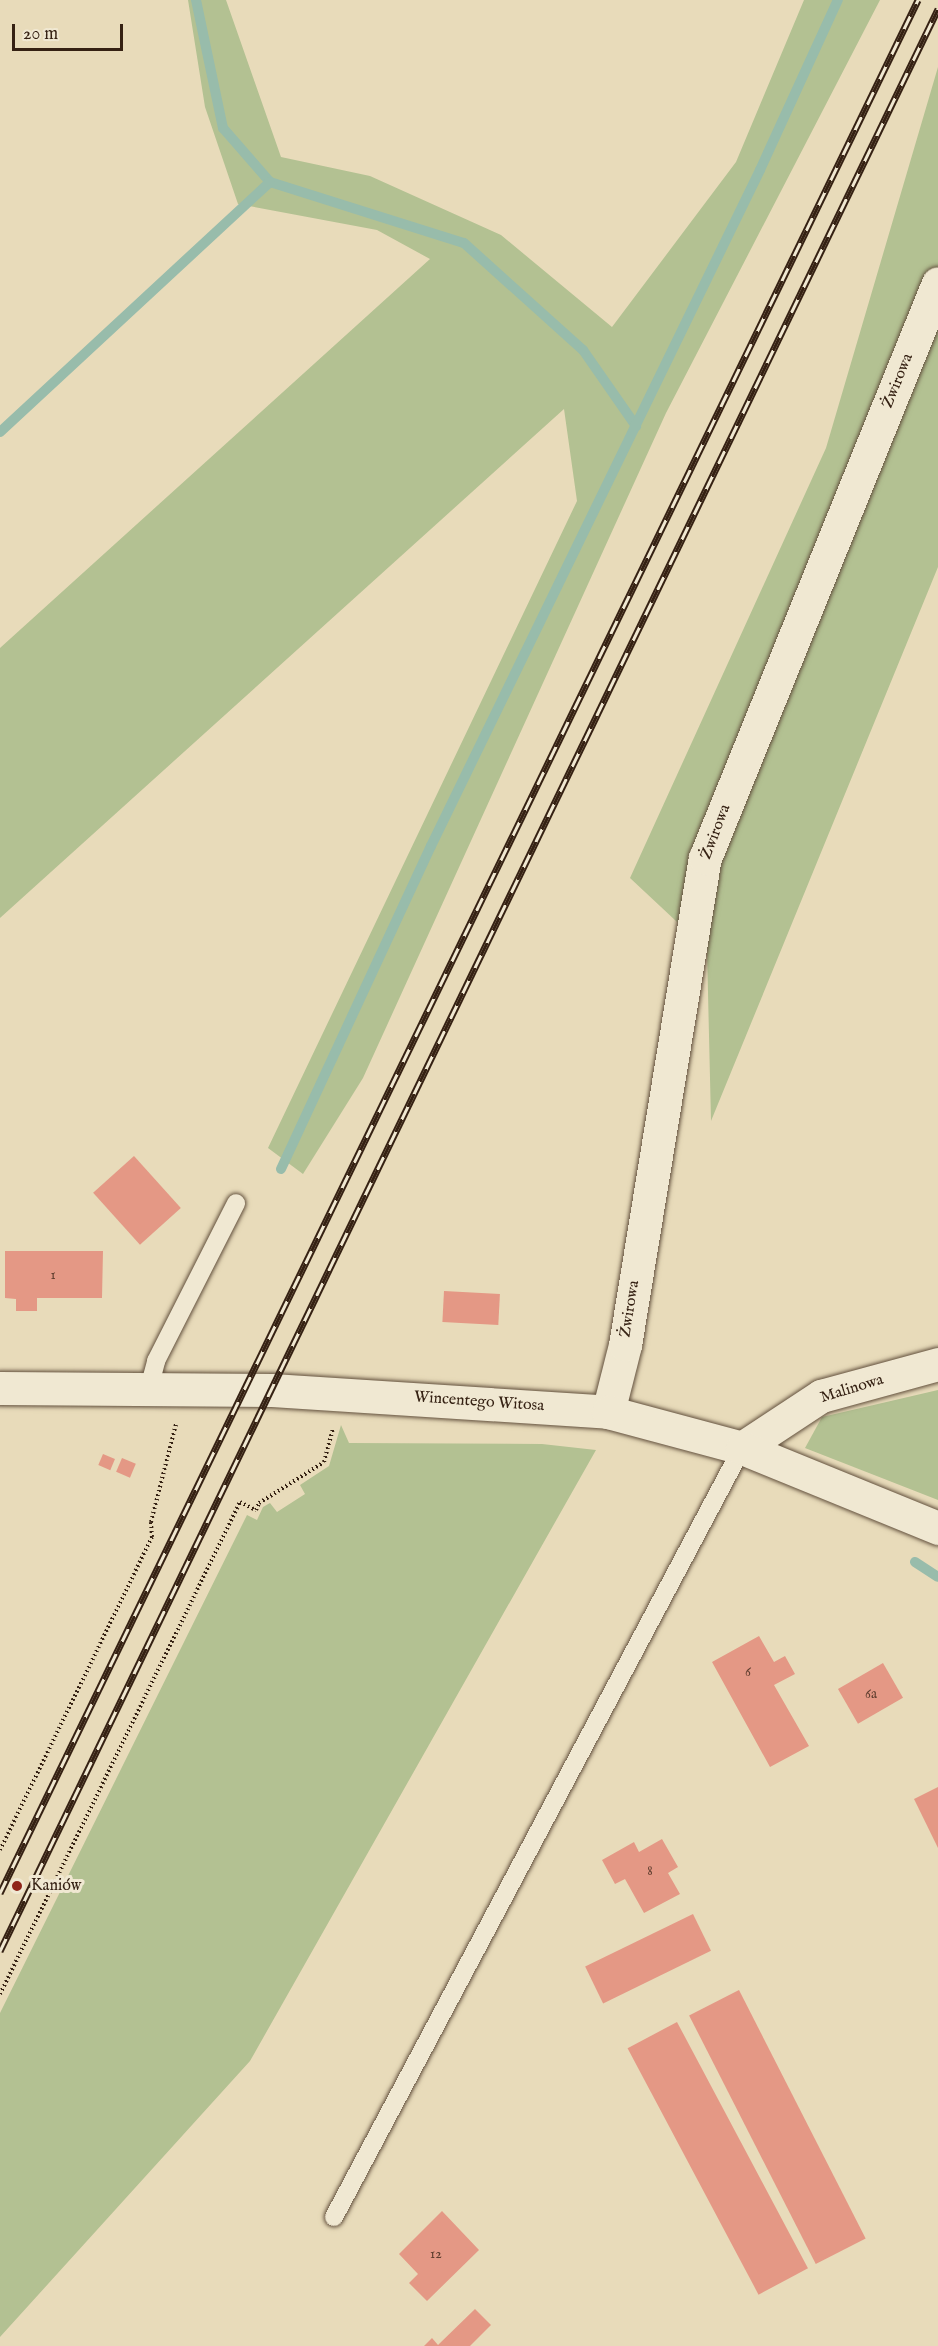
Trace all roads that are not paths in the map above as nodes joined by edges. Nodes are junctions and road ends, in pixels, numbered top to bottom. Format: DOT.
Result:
graph roads {
  1 [pos="938,283"];
  2 [pos="236,1203"];
  3 [pos="938,1364"];
  4 [pos="0,1388"];
  5 [pos="149,1388"];
  6 [pos="608,1412"];
  7 [pos="742,1448"];
  8 [pos="938,1528"];
  9 [pos="334,2217"];
  1 -- 6 [label="street, Żwirowa"];
  2 -- 5 [label="lane"];
  3 -- 7 [label="street, Malinowa"];
  4 -- 5 [label="street, Wincentego Witosa"];
  5 -- 6 [label="street, Wincentego Witosa"];
  6 -- 7 [label="street, Wincentego Witosa"];
  7 -- 8 [label="street, Wincentego Witosa"];
  7 -- 9 [label="lane"];
}
